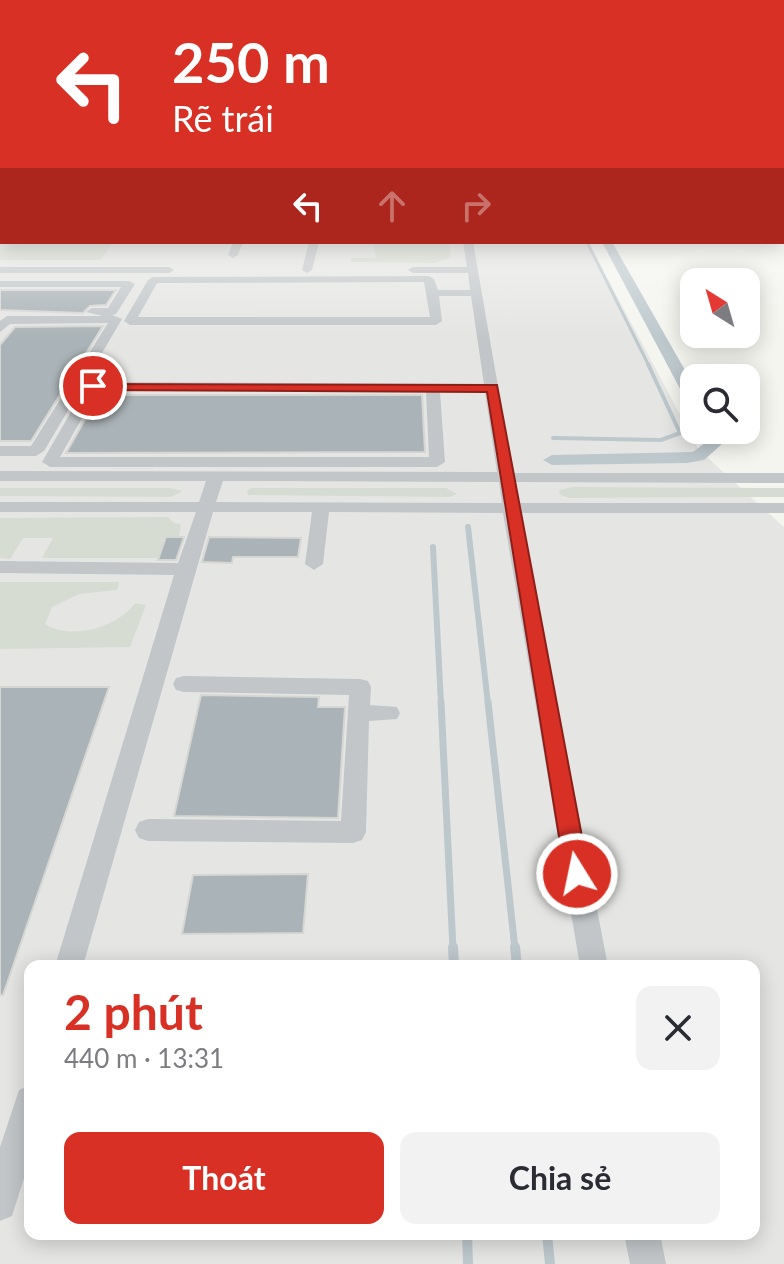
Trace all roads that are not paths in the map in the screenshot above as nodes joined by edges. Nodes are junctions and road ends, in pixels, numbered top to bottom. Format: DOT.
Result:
graph roads {
  1 [pos="237,244"];
  2 [pos="314,244"];
  3 [pos="324,244"];
  4 [pos="468,244"];
  5 [pos="233,255"];
  6 [pos="0,270"];
  7 [pos="307,270"];
  8 [pos="321,270"];
  9 [pos="473,270"];
  10 [pos="0,284"];
  11 [pos="433,293"];
  12 [pos="477,293"];
  13 [pos="0,311"];
  14 [pos="0,328"];
  15 [pos="433,388"];
  16 [pos="492,388"];
  17 [pos="0,451"];
  18 [pos="0,476"];
  19 [pos="216,477"];
  20 [pos="507,477"];
  21 [pos="784,478"];
  22 [pos="0,507"];
  23 [pos="205,507"];
  24 [pos="321,507"];
  25 [pos="511,508"];
  26 [pos="784,508"];
  27 [pos="314,564"];
  28 [pos="0,567"];
  29 [pos="185,569"];
  30 [pos="184,684"];
  31 [pos="359,713"];
  32 [pos="389,713"];
  33 [pos="148,830"];
  34 [pos="71,960"];
  35 [pos="593,960"];
  36 [pos="24,1122"];
  37 [pos="0,1204"];
  38 [pos="643,1240"];
  39 [pos="648,1264"];
  1 -- 5 [label="street"];
  2 -- 7 [label="street"];
  3 -- 8 [label="street"];
  4 -- 9 [label="street"];
  6 -- 7 [label="street"];
  7 -- 8 [label="street"];
  8 -- 9 [label="street"];
  9 -- 12 [label="street"];
  10 -- 13 [label="street"];
  11 -- 11 [label="street"];
  11 -- 12 [label="street"];
  12 -- 16 [label="street"];
  14 -- 17 [label="street"];
  15 -- 15 [label="street"];
  15 -- 16 [label="street"];
  16 -- 20 [label="street"];
  18 -- 19 [label="street"];
  19 -- 20 [label="street"];
  19 -- 23 [label="street"];
  20 -- 21 [label="street"];
  20 -- 25 [label="street"];
  22 -- 23 [label="street"];
  23 -- 24 [label="street"];
  23 -- 29 [label="street"];
  24 -- 25 [label="street"];
  24 -- 27 [label="street"];
  25 -- 26 [label="street"];
  25 -- 35 [label="street"];
  28 -- 29 [label="street"];
  29 -- 34 [label="street"];
  30 -- 31 [label="street"];
  31 -- 32 [label="street"];
  31 -- 33 [label="street"];
  36 -- 37 [label="street"];
  38 -- 39 [label="street"];
}
